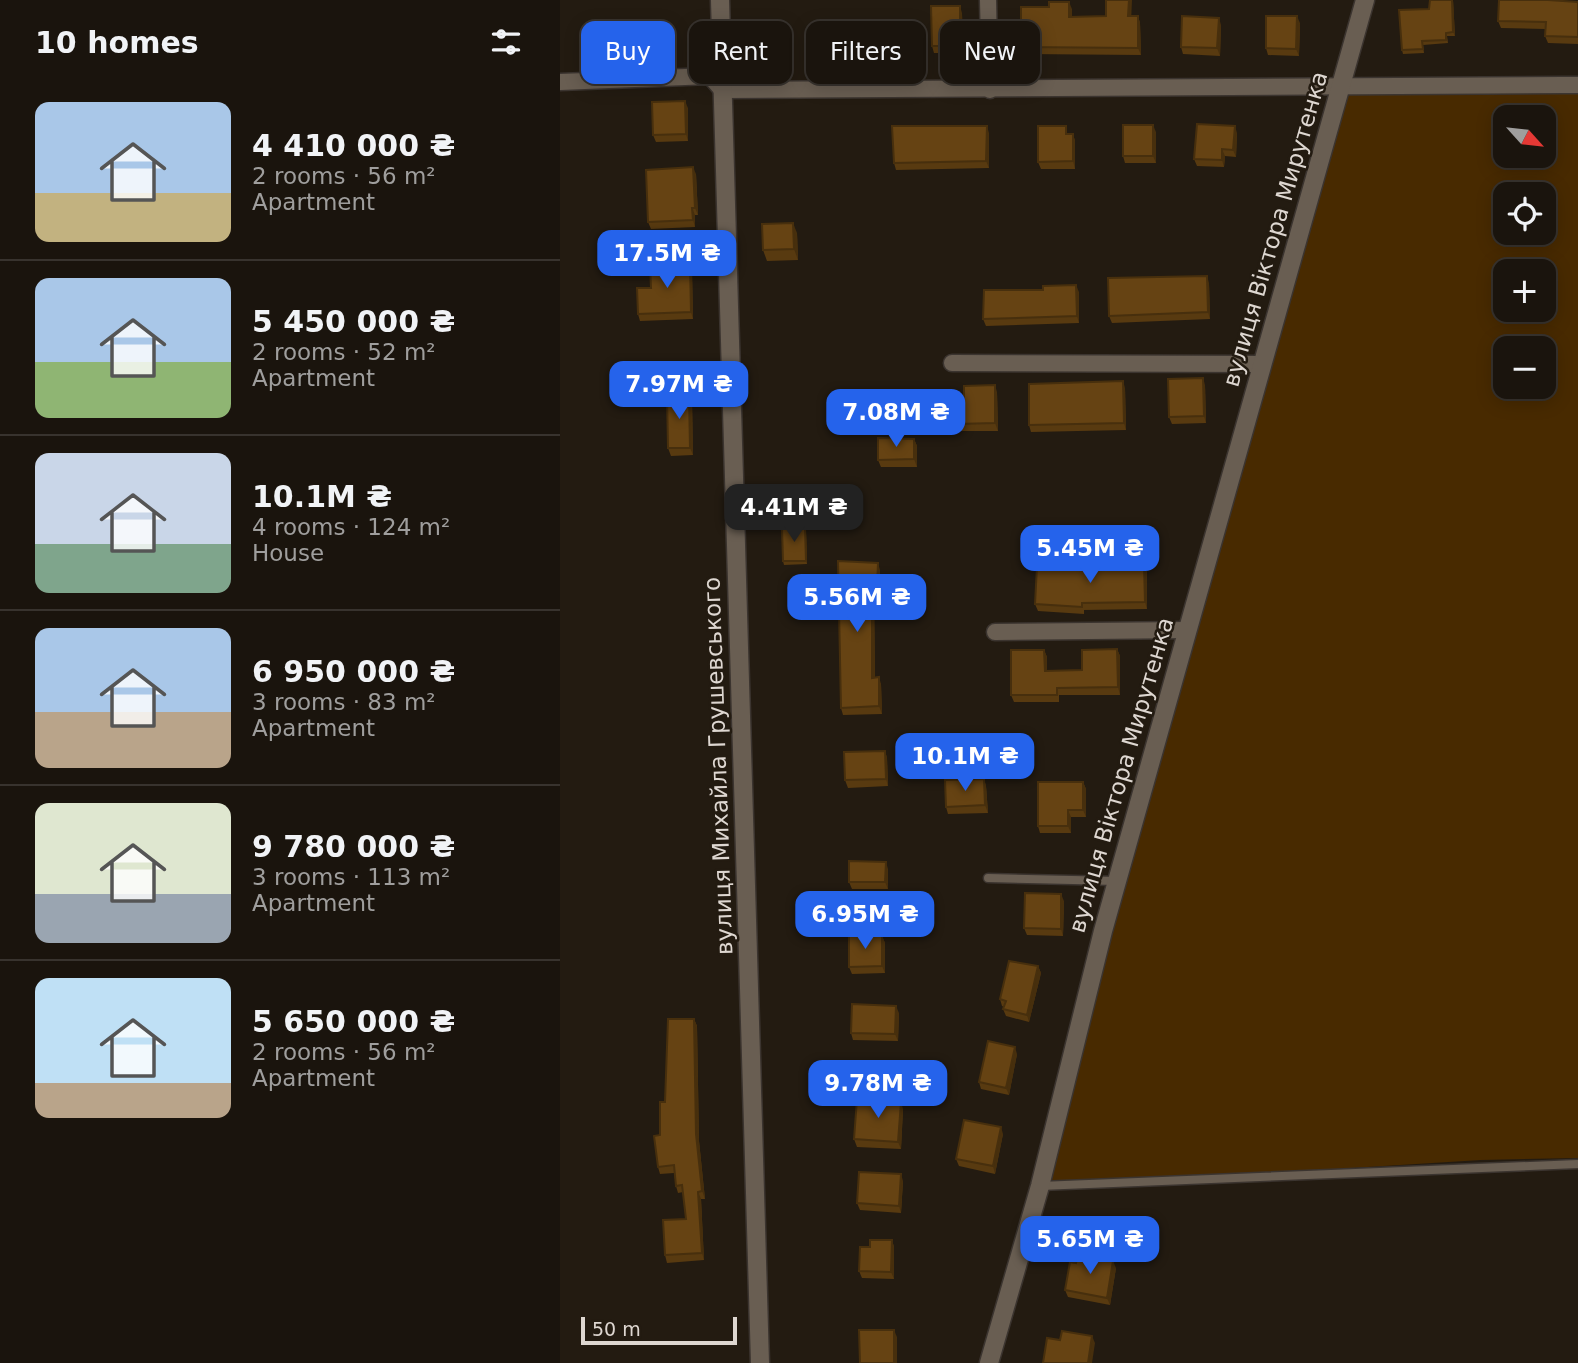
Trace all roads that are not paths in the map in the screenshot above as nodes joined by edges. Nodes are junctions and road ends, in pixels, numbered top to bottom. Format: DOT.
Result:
graph roads {
  1 [pos="720,0"];
  2 [pos="988,0"];
  3 [pos="1365,0"];
  4 [pos="560,82"];
  5 [pos="1343,85"];
  6 [pos="1578,85"];
  7 [pos="722,90"];
  8 [pos="990,90"];
  9 [pos="951,363"];
  10 [pos="1261,364"];
  11 [pos="1187,630"];
  12 [pos="995,632"];
  13 [pos="988,878"];
  14 [pos="1117,881"];
  15 [pos="1578,1164"];
  16 [pos="1040,1186"];
  17 [pos="760,1363"];
  18 [pos="989,1363"];
  1 -- 7 [label="street, вулиця Михайла Грушевського"];
  2 -- 8 [label="street"];
  3 -- 5 [label="street, вулиця Віктора Мирутенка"];
  4 -- 7 [label="street"];
  5 -- 6 [label="street"];
  5 -- 8 [label="street"];
  5 -- 10 [label="street, вулиця Віктора Мирутенка"];
  7 -- 8 [label="street"];
  7 -- 17 [label="street, вулиця Михайла Грушевського"];
  9 -- 10 [label="street"];
  10 -- 11 [label="street, вулиця Віктора Мирутенка"];
  11 -- 12 [label="street"];
  11 -- 14 [label="street, вулиця Віктора Мирутенка"];
  13 -- 14 [label="lane"];
  14 -- 16 [label="street, вулиця Віктора Мирутенка"];
  15 -- 16 [label="lane"];
  16 -- 18 [label="street, вулиця Віктора Мирутенка"];
}
